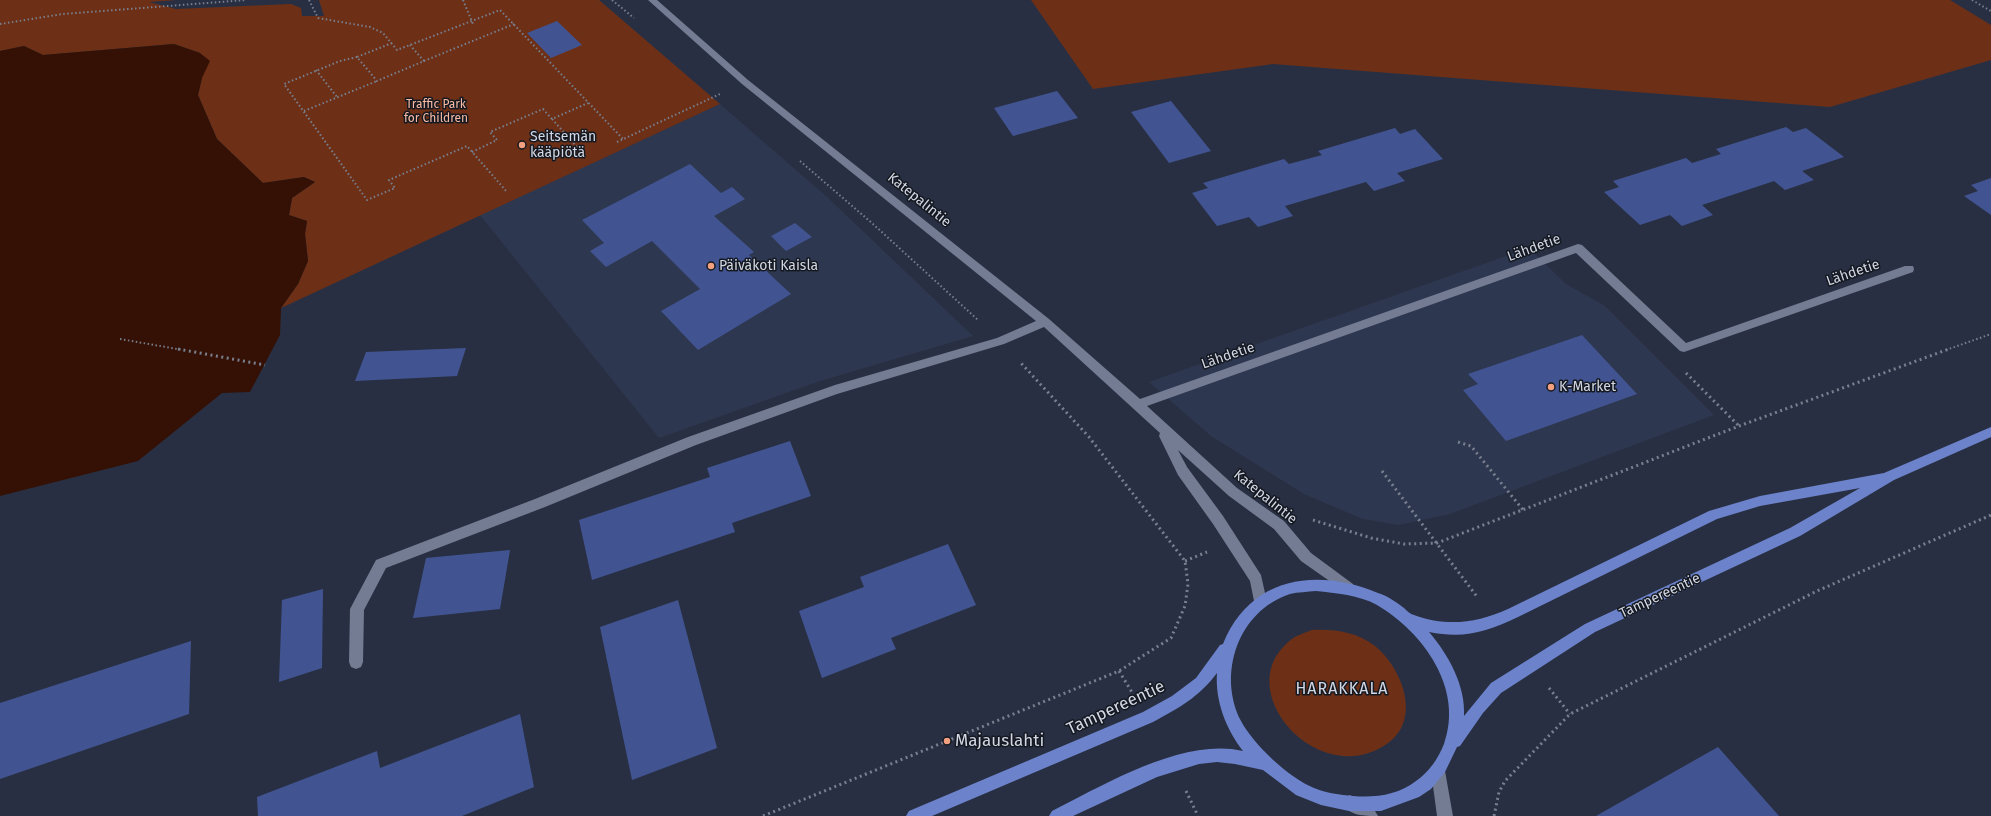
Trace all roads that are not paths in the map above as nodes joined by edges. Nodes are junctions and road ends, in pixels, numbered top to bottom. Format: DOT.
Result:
graph roads {
  1 [pos="652,0"];
  2 [pos="1909,269"];
  3 [pos="1045,322"];
  4 [pos="1138,404"];
  5 [pos="1162,429"];
  6 [pos="1991,432"];
  7 [pos="1890,476"];
  8 [pos="1348,588"];
  9 [pos="1260,602"];
  10 [pos="1410,620"];
  11 [pos="1227,647"];
  12 [pos="356,662"];
  13 [pos="1453,743"];
  14 [pos="1265,763"];
  15 [pos="1438,772"];
  16 [pos="1350,803"];
  17 [pos="914,816"];
  18 [pos="1057,816"];
  19 [pos="1370,816"];
  20 [pos="1445,816"];
  1 -- 3 [label="street, Katepalintie"];
  2 -- 4 [label="street, Lähdetie"];
  3 -- 4 [label="street, Katepalintie"];
  3 -- 12 [label="street"];
  4 -- 5 [label="street, Katepalintie"];
  5 -- 8 [label="street, Katepalintie"];
  5 -- 9 [label="street, Katepalintie"];
  6 -- 7 [label="main road, Tampereentie"];
  7 -- 10 [label="main road, Tampereentie"];
  7 -- 13 [label="main road, Tampereentie"];
  8 -- 9 [label="main road"];
  8 -- 10 [label="main road"];
  9 -- 11 [label="main road"];
  10 -- 13 [label="main road"];
  11 -- 14 [label="main road"];
  11 -- 17 [label="main road, Tampereentie"];
  13 -- 15 [label="main road"];
  14 -- 16 [label="main road"];
  14 -- 18 [label="main road"];
  15 -- 16 [label="main road"];
  15 -- 20 [label="street"];
  16 -- 19 [label="street"];
}
